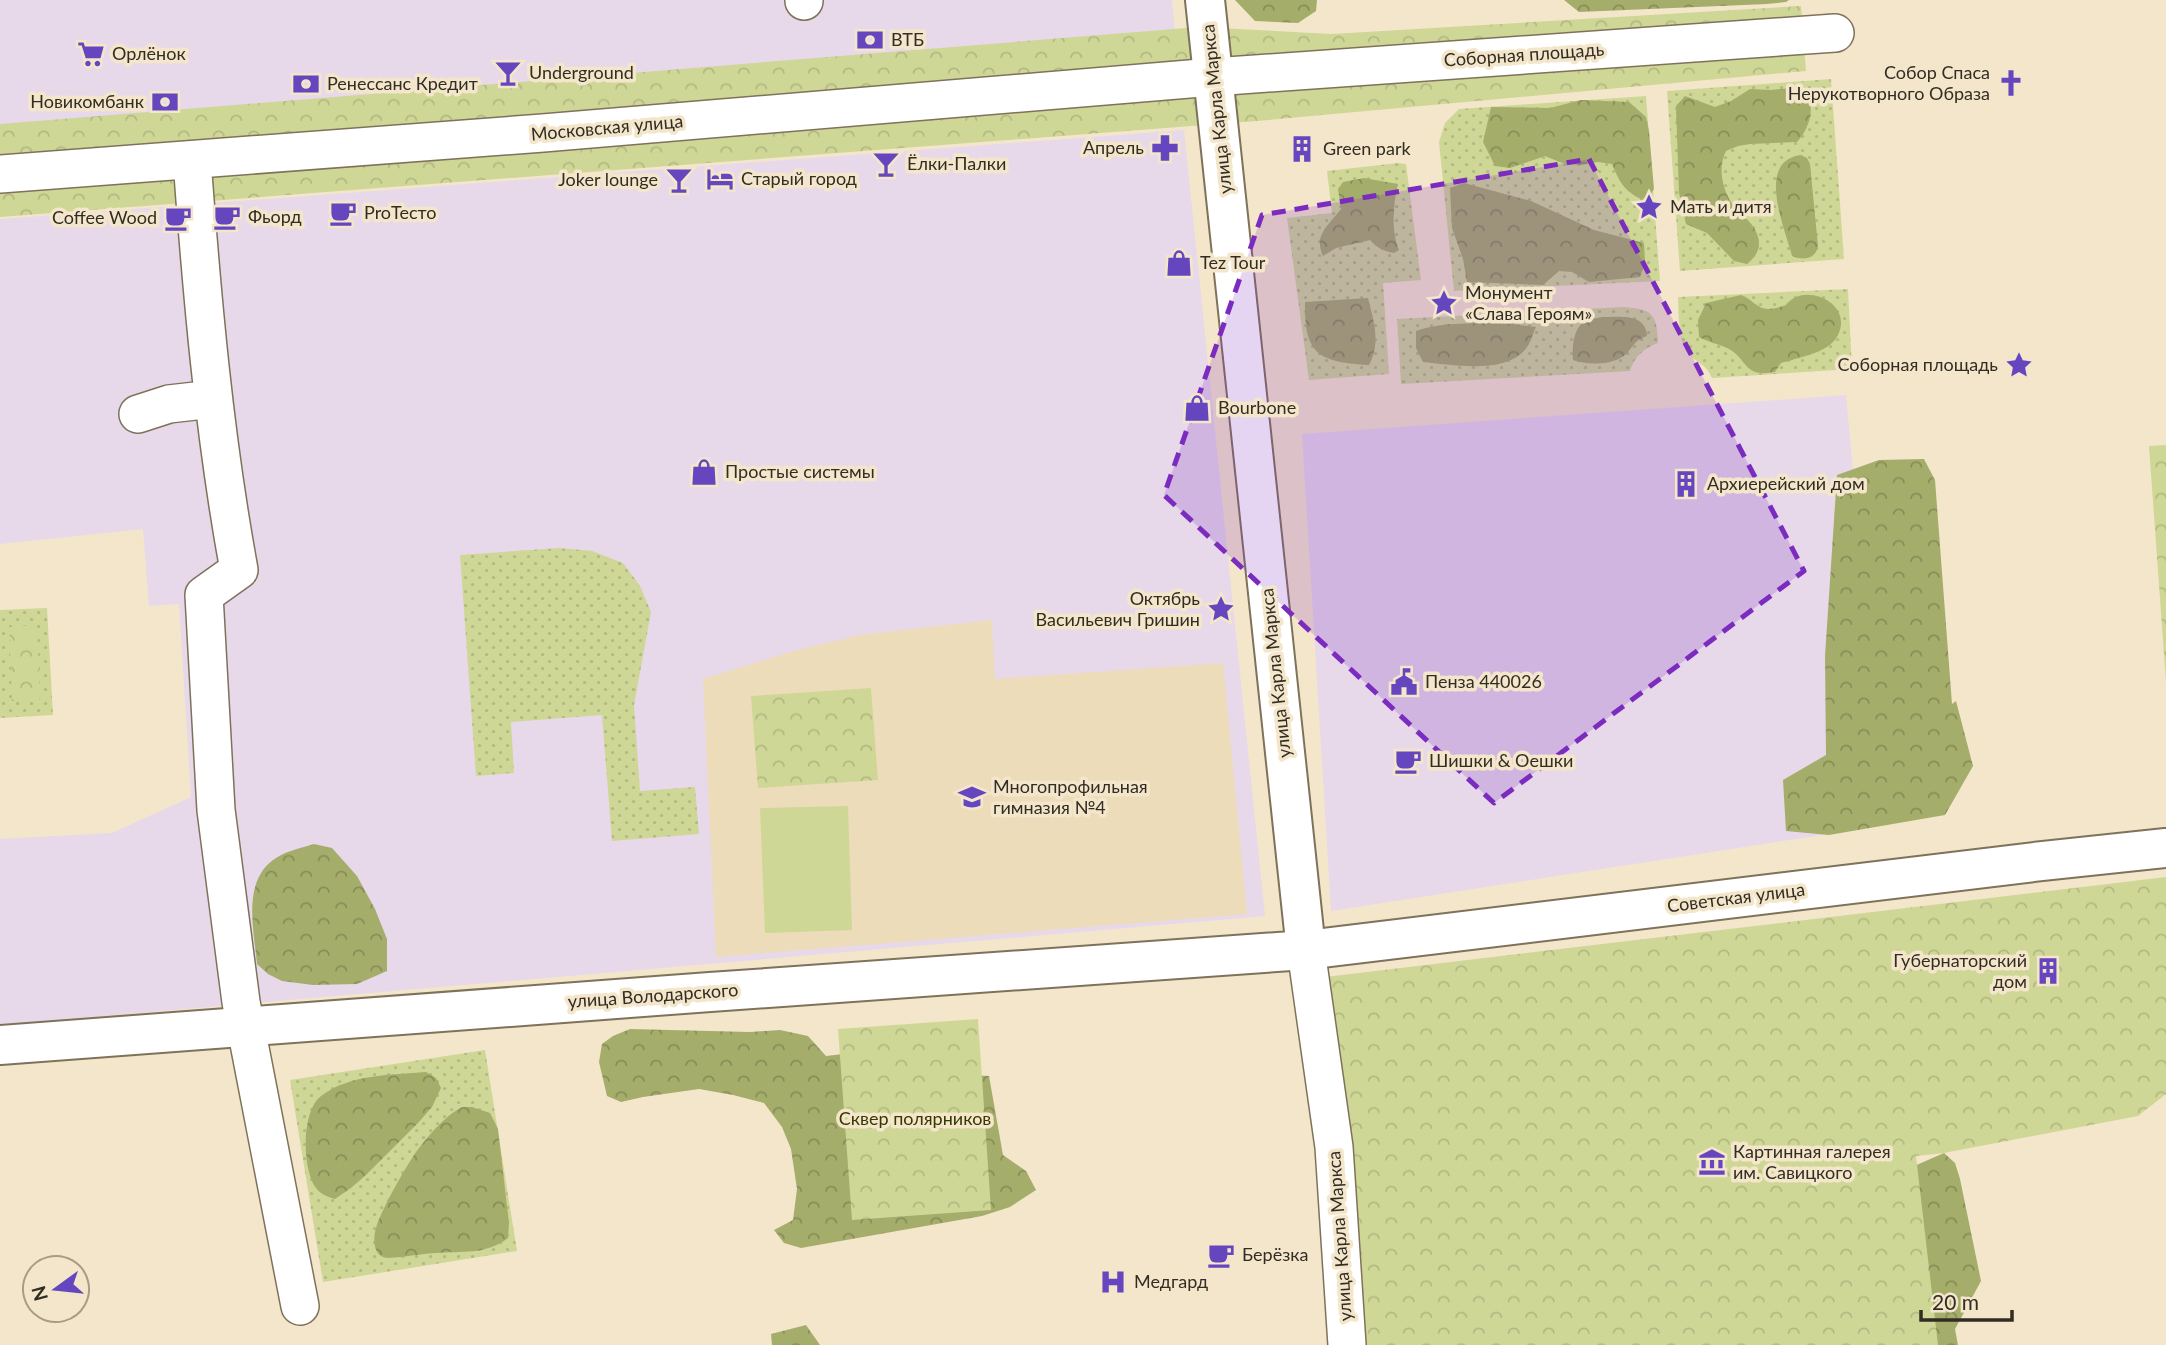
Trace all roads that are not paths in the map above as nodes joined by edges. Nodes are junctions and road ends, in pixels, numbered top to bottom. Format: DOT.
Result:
graph roads {
  1 [pos="1206,0"];
  2 [pos="1835,33"];
  3 [pos="1213,77"];
  4 [pos="192,160"];
  5 [pos="0,174"];
  6 [pos="213,399"];
  7 [pos="138,414"];
  8 [pos="2166,848"];
  9 [pos="1306,950"];
  10 [pos="245,1027"];
  11 [pos="0,1045"];
  12 [pos="300,1306"];
  13 [pos="1347,1345"];
  1 -- 3 [label="main road, улица Карла Маркса"];
  2 -- 3 [label="street, Соборная площадь"];
  3 -- 4 [label="street, Московская улица"];
  3 -- 9 [label="main road, улица Карла Маркса"];
  4 -- 5 [label="street, Московская улица"];
  4 -- 6 [label="street"];
  6 -- 7 [label="street"];
  6 -- 10 [label="street"];
  8 -- 9 [label="main road, Советская улица"];
  9 -- 10 [label="main road, улица Володарского"];
  9 -- 13 [label="street, улица Карла Маркса"];
  10 -- 11 [label="main road, улица Володарского"];
  10 -- 12 [label="street"];
}
